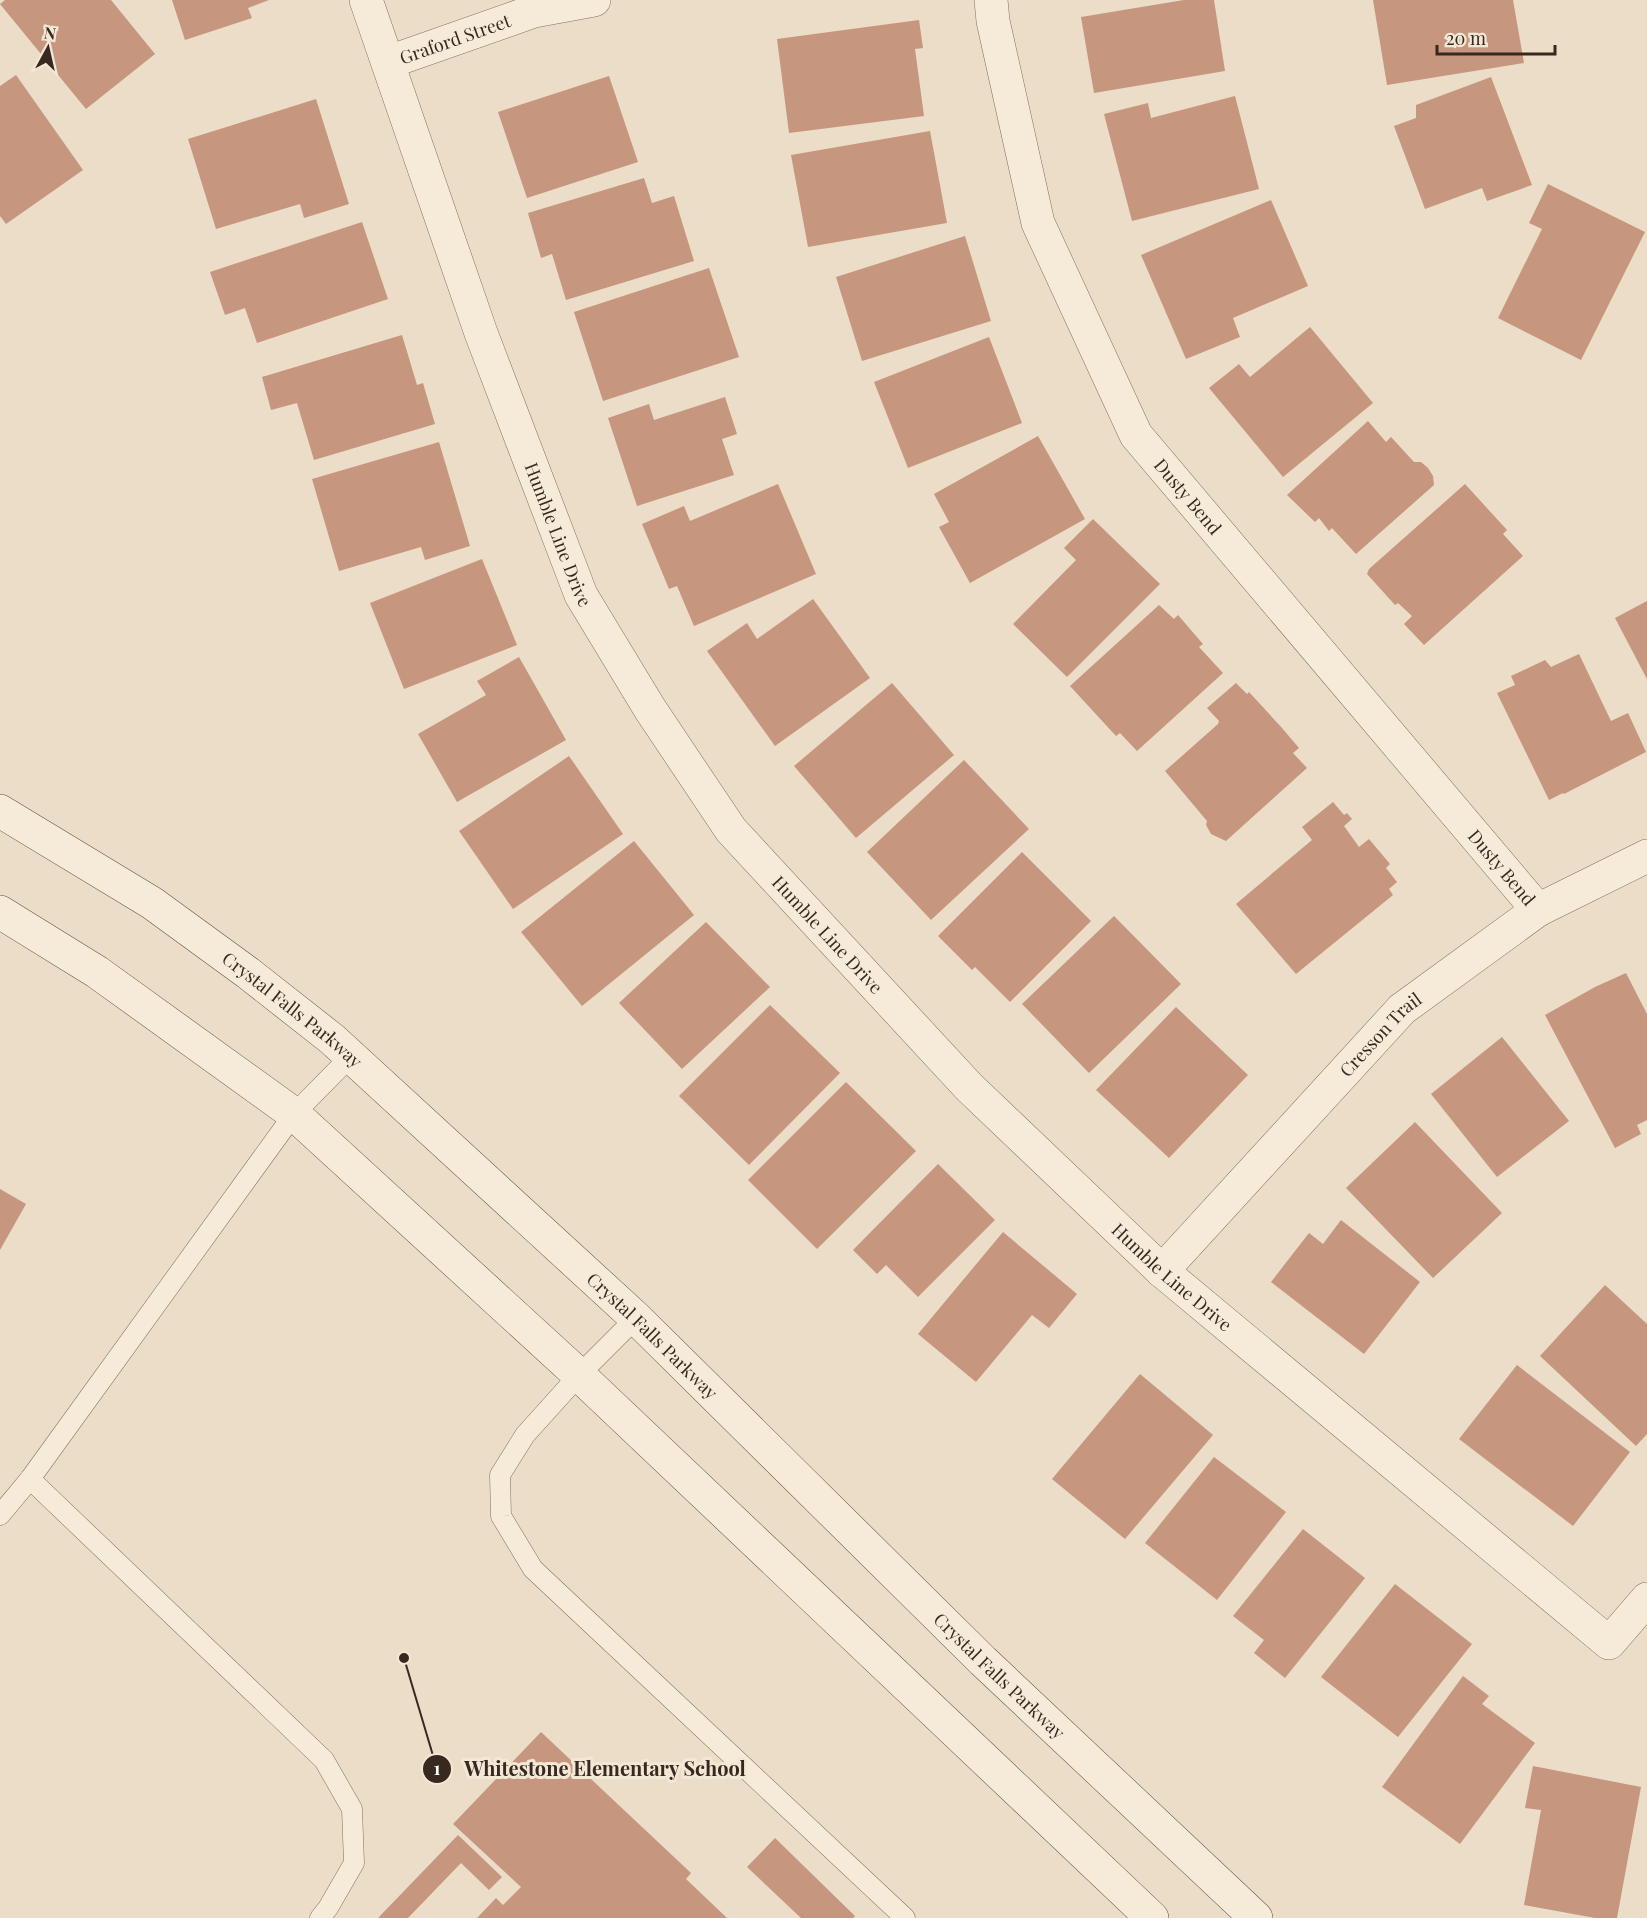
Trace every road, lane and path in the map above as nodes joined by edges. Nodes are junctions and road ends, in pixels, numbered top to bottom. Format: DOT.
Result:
graph roads {
  1 [pos="366,0"];
  2 [pos="594,0"];
  3 [pos="991,0"];
  4 [pos="388,63"];
  5 [pos="0,811"];
  6 [pos="1647,856"];
  7 [pos="1538,910"];
  8 [pos="0,912"];
  9 [pos="351,1056"];
  10 [pos="294,1114"];
  11 [pos="1162,1271"];
  12 [pos="636,1318"];
  13 [pos="579,1375"];
  14 [pos="30,1479"];
  15 [pos="0,1515"];
  16 [pos="1647,1599"];
  17 [pos="320,1918"];
  18 [pos="905,1918"];
  19 [pos="1152,1918"];
  20 [pos="1256,1918"];
  1 -- 4 [label="street, Humble Line Drive"];
  2 -- 4 [label="street, Graford Street"];
  3 -- 7 [label="street, Dusty Bend"];
  4 -- 11 [label="street, Humble Line Drive"];
  5 -- 9 [label="street, Crystal Falls Parkway"];
  6 -- 7 [label="street, Cresson Trail"];
  7 -- 11 [label="street, Cresson Trail"];
  8 -- 10 [label="street"];
  9 -- 10 [label="lane"];
  9 -- 12 [label="street, Crystal Falls Parkway"];
  10 -- 13 [label="street"];
  10 -- 14 [label="lane"];
  11 -- 16 [label="street, Humble Line Drive"];
  12 -- 13 [label="lane"];
  12 -- 20 [label="street, Crystal Falls Parkway"];
  13 -- 18 [label="lane"];
  13 -- 19 [label="street"];
  14 -- 15 [label="lane"];
  14 -- 17 [label="lane"];
}
